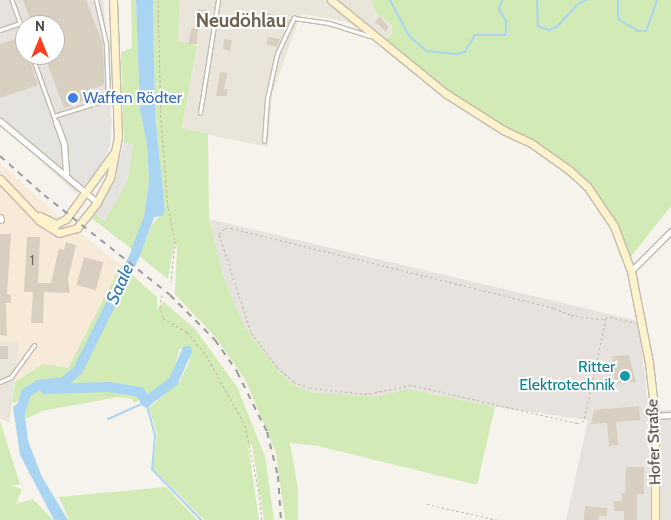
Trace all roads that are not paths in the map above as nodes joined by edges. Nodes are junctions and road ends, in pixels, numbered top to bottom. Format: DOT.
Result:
graph roads {
  1 [pos="12,0"];
  2 [pos="96,0"];
  3 [pos="113,0"];
  4 [pos="218,0"];
  5 [pos="330,0"];
  6 [pos="17,15"];
  7 [pos="15,25"];
  8 [pos="0,30"];
  9 [pos="377,38"];
  10 [pos="36,65"];
  11 [pos="200,113"];
  12 [pos="54,116"];
  13 [pos="0,121"];
  14 [pos="56,122"];
  15 [pos="264,141"];
  16 [pos="116,150"];
  17 [pos="66,176"];
  18 [pos="0,179"];
  19 [pos="87,193"];
  20 [pos="97,202"];
  21 [pos="26,206"];
  22 [pos="671,231"];
  23 [pos="631,271"];
  24 [pos="34,345"];
  25 [pos="0,382"];
  26 [pos="671,415"];
  27 [pos="656,416"];
  28 [pos="655,520"];
  1 -- 6 [label="lane"];
  2 -- 12 [label="lane"];
  3 -- 16 [label="street"];
  4 -- 11 [label="lane"];
  5 -- 9 [label="street, Hofer Straße"];
  7 -- 8 [label="lane"];
  9 -- 15 [label="lane"];
  9 -- 23 [label="street, Hofer Straße"];
  10 -- 12 [label="lane"];
  12 -- 14 [label="lane"];
  13 -- 17 [label="street"];
  14 -- 17 [label="street"];
  16 -- 19 [label="street"];
  16 -- 20 [label="street"];
  17 -- 19 [label="street"];
  18 -- 21 [label="street"];
  19 -- 20 [label="street"];
  19 -- 21 [label="street"];
  20 -- 21 [label="street"];
  22 -- 23 [label="street"];
  23 -- 27 [label="street, Hofer Straße"];
  24 -- 25 [label="lane"];
  26 -- 27 [label="street"];
  27 -- 28 [label="street, Hofer Straße"];
}
